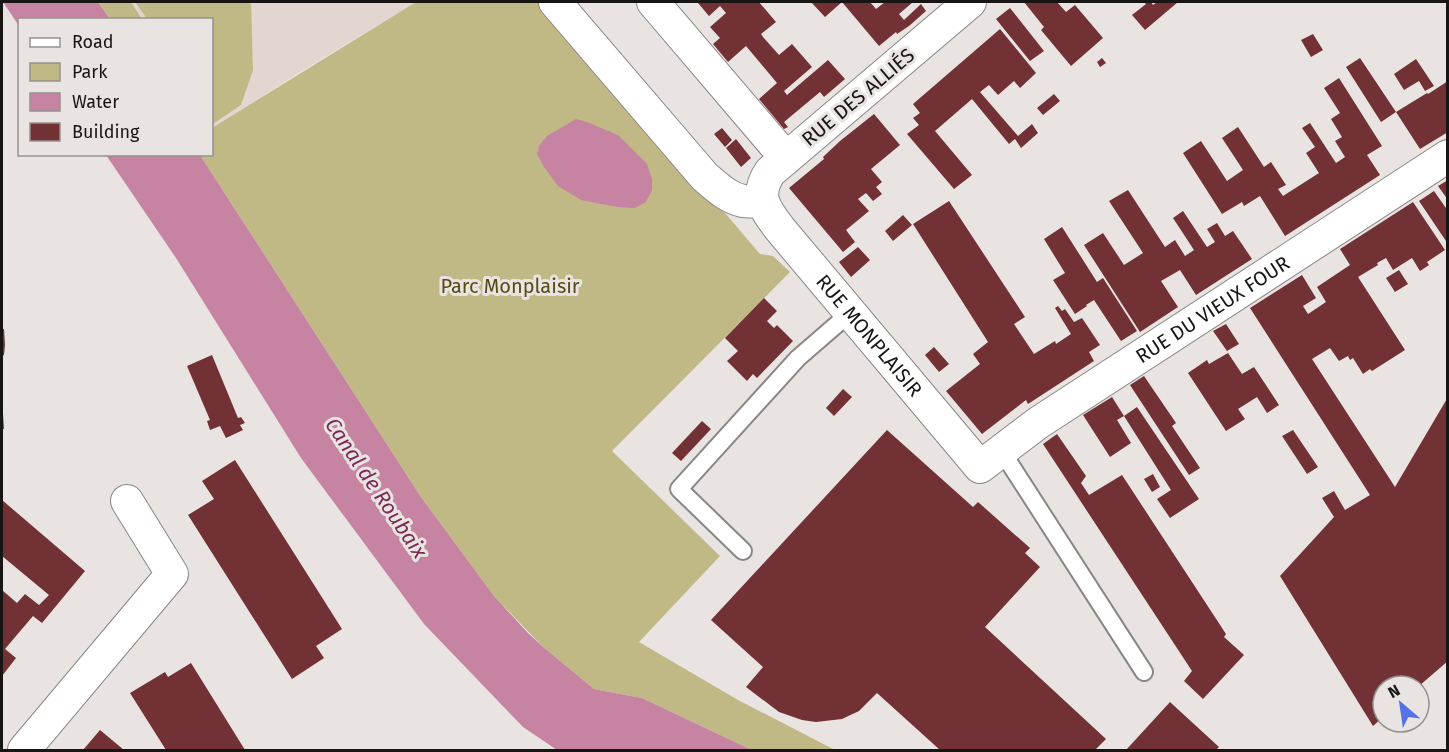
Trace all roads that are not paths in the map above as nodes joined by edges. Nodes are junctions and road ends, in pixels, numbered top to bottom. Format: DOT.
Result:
graph roads {
  1 [pos="555,2"];
  2 [pos="654,2"];
  3 [pos="970,2"];
  4 [pos="1448,156"];
  5 [pos="786,158"];
  6 [pos="763,202"];
  7 [pos="850,313"];
  8 [pos="991,459"];
  9 [pos="126,501"];
  10 [pos="743,551"];
  11 [pos="1144,672"];
  12 [pos="24,750"];
  1 -- 6 [label="street"];
  2 -- 5 [label="street"];
  3 -- 5 [label="street, RUE DES ALLIÉS"];
  4 -- 8 [label="street, RUE DU VIEUX FOUR"];
  5 -- 6 [label="street, RUE DES ALLIÉS"];
  6 -- 7 [label="street, RUE MONPLAISIR"];
  7 -- 8 [label="street, RUE MONPLAISIR"];
  7 -- 10 [label="lane"];
  8 -- 11 [label="lane"];
  9 -- 12 [label="street"];
}
